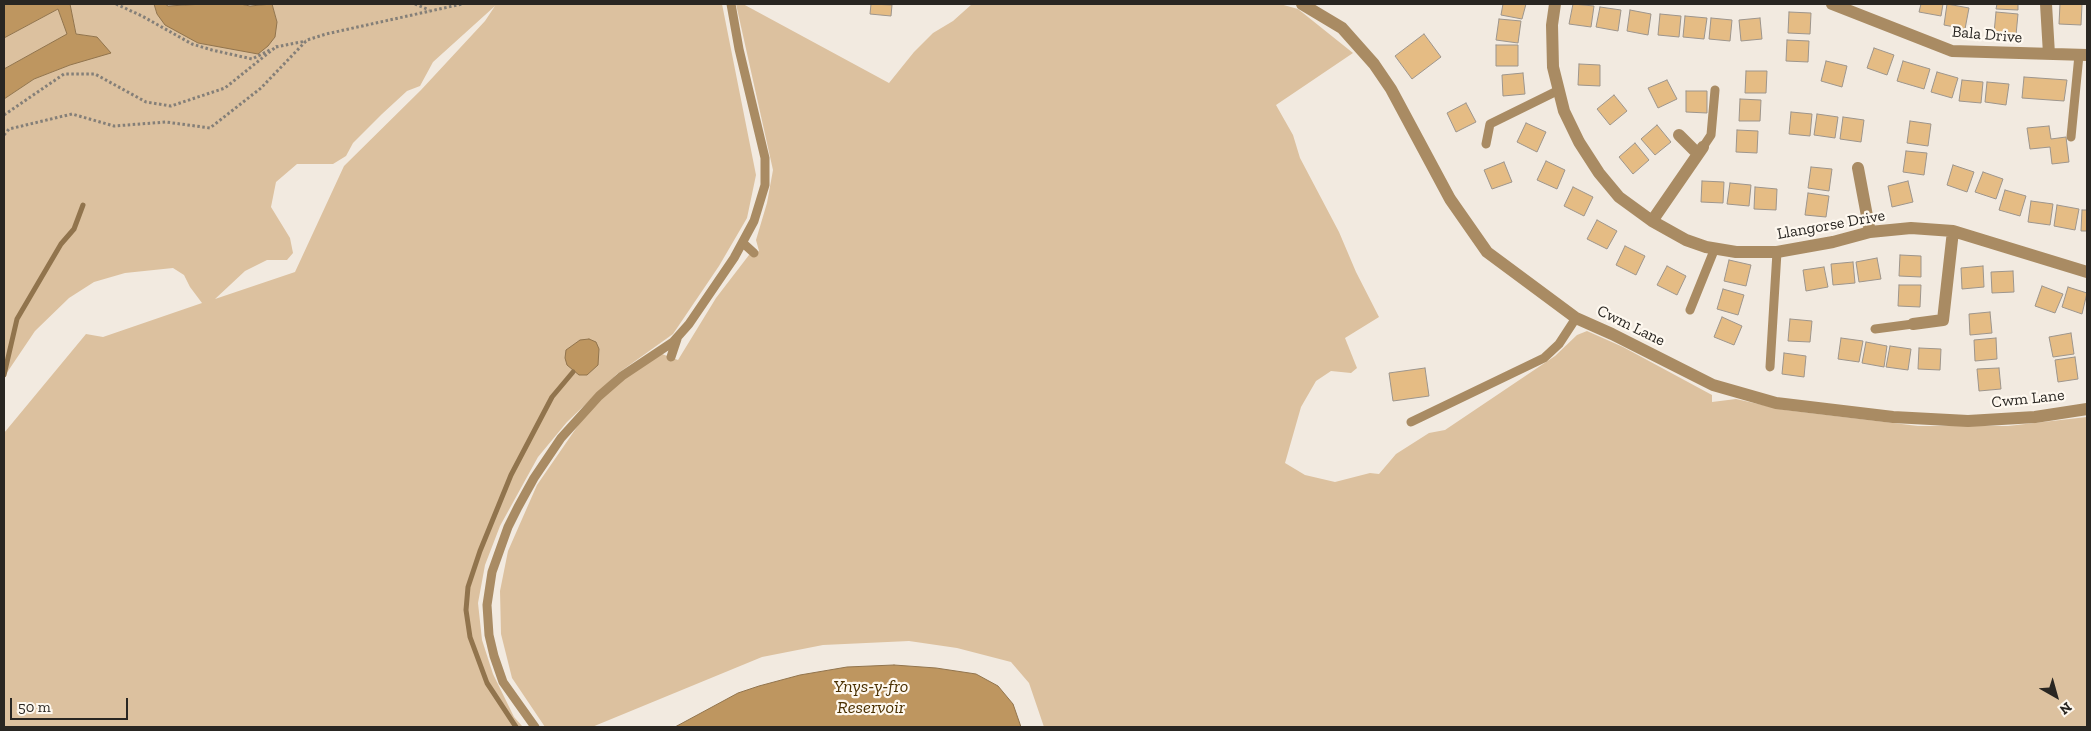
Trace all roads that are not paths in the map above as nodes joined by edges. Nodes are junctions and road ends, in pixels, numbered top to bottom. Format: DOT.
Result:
graph roads {
  1 [pos="731,4"];
  2 [pos="1302,4"];
  3 [pos="1555,4"];
  4 [pos="1832,4"];
  5 [pos="2046,4"];
  6 [pos="2049,54"];
  7 [pos="2083,55"];
  8 [pos="1715,90"];
  9 [pos="1558,91"];
  10 [pos="1678,135"];
  11 [pos="2071,137"];
  12 [pos="1486,144"];
  13 [pos="1701,151"];
  14 [pos="1858,168"];
  15 [pos="1652,221"];
  16 [pos="1954,230"];
  17 [pos="1870,232"];
  18 [pos="743,243"];
  19 [pos="1715,248"];
  20 [pos="756,250"];
  21 [pos="1777,252"];
  22 [pos="2087,272"];
  23 [pos="1690,310"];
  24 [pos="1576,318"];
  25 [pos="1913,324"];
  26 [pos="1876,329"];
  27 [pos="678,336"];
  28 [pos="671,358"];
  29 [pos="1770,368"];
  30 [pos="2087,409"];
  31 [pos="1411,422"];
  32 [pos="535,727"];
  1 -- 18 [label="lane"];
  2 -- 24 [label="street, Cwm Lane"];
  3 -- 9 [label="street, Llangorse Drive"];
  4 -- 6 [label="street, Bala Drive"];
  5 -- 6 [label="street"];
  6 -- 7 [label="street, Bala Drive"];
  7 -- 11 [label="lane"];
  8 -- 13 [label="lane"];
  9 -- 12 [label="lane"];
  9 -- 15 [label="street, Llangorse Drive"];
  10 -- 13 [label="street"];
  13 -- 15 [label="street"];
  14 -- 17 [label="street"];
  15 -- 19 [label="street, Llangorse Drive"];
  16 -- 17 [label="street, Llangorse Drive"];
  16 -- 22 [label="street, Llangorse Drive"];
  16 -- 25 [label="street"];
  17 -- 21 [label="street, Llangorse Drive"];
  18 -- 20 [label="lane"];
  18 -- 27 [label="lane"];
  19 -- 21 [label="street, Llangorse Drive"];
  19 -- 23 [label="lane"];
  21 -- 29 [label="lane"];
  24 -- 30 [label="street, Cwm Lane"];
  24 -- 31 [label="lane"];
  25 -- 26 [label="lane"];
  27 -- 28 [label="lane"];
  27 -- 32 [label="lane"];
}
